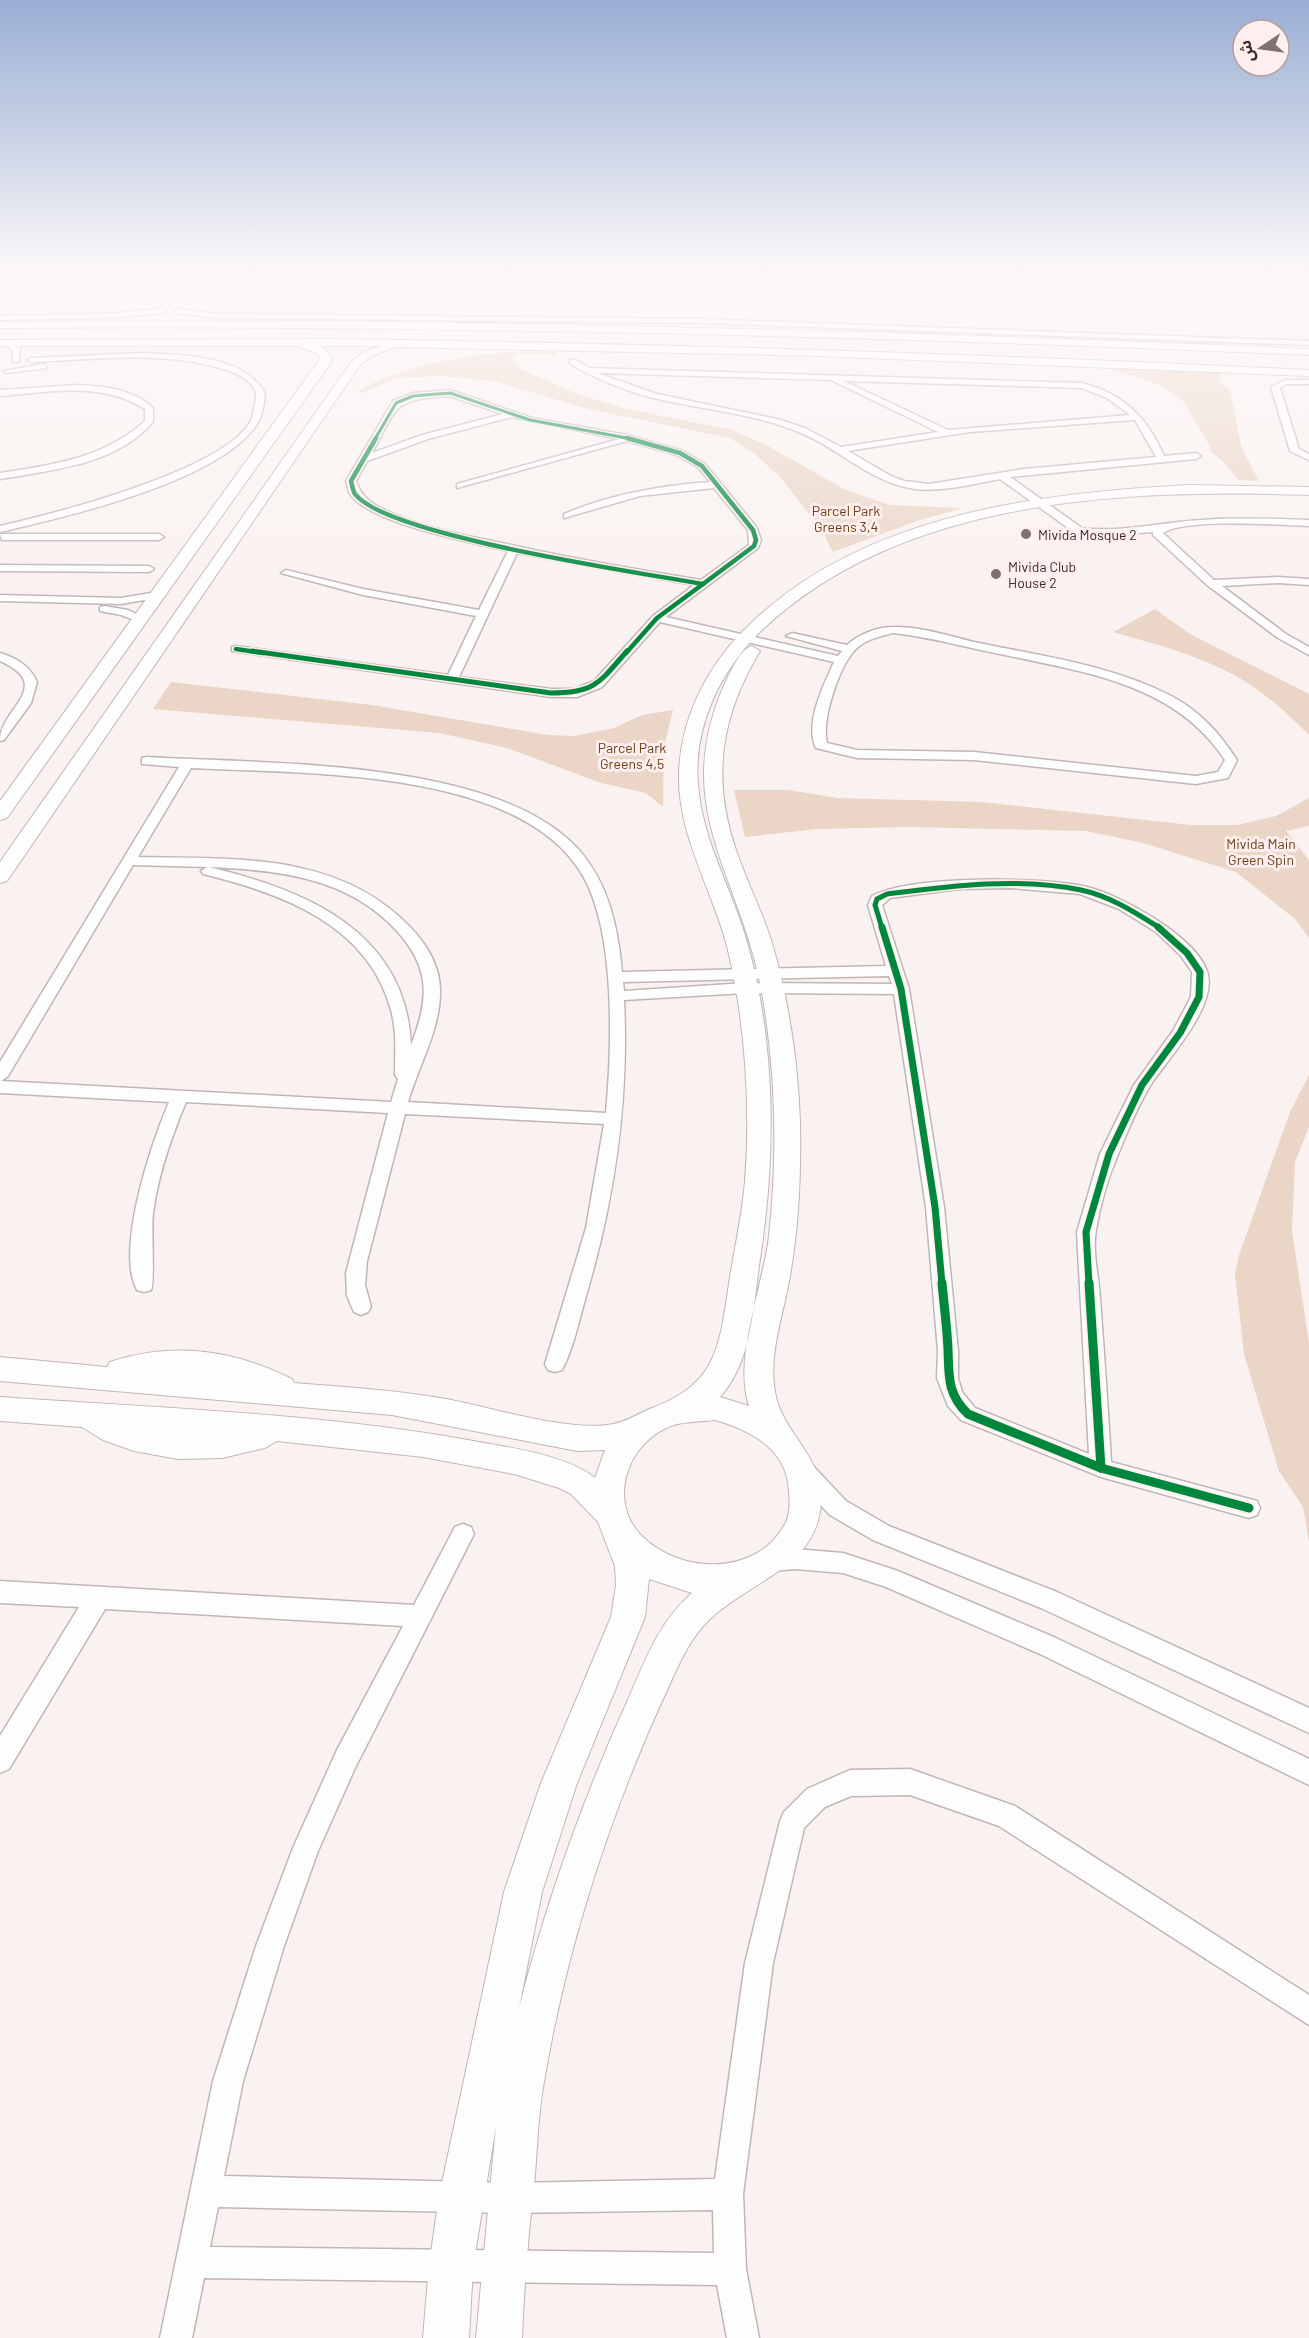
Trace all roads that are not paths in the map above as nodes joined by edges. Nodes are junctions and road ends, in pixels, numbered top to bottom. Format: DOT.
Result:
graph roads {
  1 [pos="255,383"];
  2 [pos="322,383"];
  3 [pos="325,383"];
  4 [pos="618,383"];
  5 [pos="841,383"];
  6 [pos="1016,383"];
  7 [pos="1284,383"];
  8 [pos="0,393"];
  9 [pos="513,414"];
  10 [pos="1138,417"];
  11 [pos="946,432"];
  12 [pos="605,434"];
  13 [pos="635,440"];
  14 [pos="599,446"];
  15 [pos="840,450"];
  16 [pos="1196,456"];
  17 [pos="1309,457"];
  18 [pos="364,459"];
  19 [pos="1161,459"];
  20 [pos="1019,473"];
  21 [pos="1001,475"];
  22 [pos="0,476"];
  23 [pos="716,484"];
  24 [pos="460,486"];
  25 [pos="1309,491"];
  26 [pos="1309,496"];
  27 [pos="1051,499"];
  28 [pos="568,516"];
  29 [pos="1309,523"];
  30 [pos="1160,528"];
  31 [pos="0,529"];
  32 [pos="0,537"];
  33 [pos="159,537"];
  34 [pos="514,549"];
  35 [pos="0,568"];
  36 [pos="149,569"];
  37 [pos="286,573"];
  38 [pos="1309,582"];
  39 [pos="1211,583"];
  40 [pos="704,584"];
  41 [pos="157,595"];
  42 [pos="0,598"];
  43 [pos="84,604"];
  44 [pos="0,607"];
  45 [pos="669,608"];
  46 [pos="483,614"];
  47 [pos="657,618"];
  48 [pos="140,619"];
  49 [pos="757,635"];
  50 [pos="236,649"];
  51 [pos="849,649"];
  52 [pos="1309,652"];
  53 [pos="0,657"];
  54 [pos="839,660"];
  55 [pos="452,679"];
  56 [pos="0,737"];
  57 [pos="147,761"];
  58 [pos="187,764"];
  59 [pos="0,814"];
  60 [pos="129,861"];
  61 [pos="171,863"];
  62 [pos="0,877"];
  63 [pos="896,971"];
  64 [pos="615,977"];
  65 [pos="743,980"];
  66 [pos="769,980"];
  67 [pos="901,989"];
  68 [pos="616,996"];
  69 [pos="0,1076"];
  70 [pos="404,1086"];
  71 [pos="0,1087"];
  72 [pos="180,1096"];
  73 [pos="399,1106"];
  74 [pos="615,1119"];
  75 [pos="144,1285"];
  76 [pos="361,1307"];
  77 [pos="555,1364"];
  78 [pos="0,1368"];
  79 [pos="95,1377"];
  80 [pos="136,1380"];
  81 [pos="265,1392"];
  82 [pos="296,1395"];
  83 [pos="0,1409"];
  84 [pos="682,1410"];
  85 [pos="84,1415"];
  86 [pos="122,1418"];
  87 [pos="652,1421"];
  88 [pos="254,1427"];
  89 [pos="286,1429"];
  90 [pos="775,1433"];
  91 [pos="795,1457"];
  92 [pos="1101,1468"];
  93 [pos="1249,1508"];
  94 [pos="616,1524"];
  95 [pos="463,1534"];
  96 [pos="759,1568"];
  97 [pos="0,1592"];
  98 [pos="99,1598"];
  99 [pos="420,1616"];
  100 [pos="1309,1721"];
  101 [pos="0,1760"];
  102 [pos="1309,1772"];
  103 [pos="1309,2011"];
  104 [pos="206,2191"];
  105 [pos="728,2194"];
  106 [pos="461,2197"];
  107 [pos="510,2198"];
  108 [pos="192,2262"];
  109 [pos="451,2266"];
  110 [pos="502,2267"];
  111 [pos="730,2270"];
  112 [pos="176,2338"];
  113 [pos="446,2338"];
  114 [pos="499,2338"];
  115 [pos="742,2338"];
  1 -- 31 [label="street"];
  2 -- 41 [label="street"];
  3 -- 62 [label="street"];
  4 -- 15 [label="street"];
  5 -- 11 [label="street"];
  6 -- 10 [label="street"];
  7 -- 17 [label="street"];
  8 -- 22 [label="street"];
  9 -- 12 [label="street"];
  9 -- 18 [label="street"];
  9 -- 18 [label="street"];
  10 -- 11 [label="street"];
  10 -- 19 [label="street"];
  11 -- 15 [label="street"];
  12 -- 13 [label="street"];
  12 -- 14 [label="street"];
  13 -- 14 [label="street"];
  13 -- 23 [label="street"];
  14 -- 24 [label="street"];
  15 -- 21 [label="street"];
  16 -- 19 [label="street"];
  18 -- 34 [label="street"];
  19 -- 20 [label="street"];
  20 -- 21 [label="street"];
  20 -- 27 [label="street"];
  21 -- 27 [label="street"];
  23 -- 28 [label="street"];
  23 -- 40 [label="street"];
  25 -- 27 [label="street"];
  26 -- 27 [label="street"];
  27 -- 30 [label="street"];
  27 -- 49 [label="street"];
  29 -- 30 [label="street"];
  30 -- 39 [label="street"];
  32 -- 33 [label="street"];
  34 -- 40 [label="street"];
  34 -- 46 [label="street"];
  35 -- 36 [label="street"];
  37 -- 46 [label="street"];
  38 -- 39 [label="street"];
  39 -- 52 [label="street"];
  40 -- 45 [label="street"];
  41 -- 43 [label="street"];
  41 -- 48 [label="street"];
  42 -- 43 [label="street"];
  43 -- 44 [label="street"];
  43 -- 48 [label="street"];
  45 -- 47 [label="street"];
  45 -- 49 [label="street"];
  46 -- 55 [label="street"];
  47 -- 49 [label="street"];
  47 -- 55 [label="street"];
  48 -- 59 [label="street"];
  49 -- 51 [label="street"];
  49 -- 54 [label="street"];
  49 -- 65 [label="street"];
  49 -- 66 [label="street"];
  50 -- 55 [label="street"];
  51 -- 54 [label="street"];
  51 -- 54 [label="street"];
  53 -- 56 [label="street"];
  57 -- 58 [label="street"];
  58 -- 60 [label="street"];
  58 -- 64 [label="street"];
  60 -- 61 [label="street"];
  60 -- 69 [label="street"];
  61 -- 70 [label="street"];
  61 -- 70 [label="street"];
  63 -- 66 [label="street"];
  63 -- 67 [label="street"];
  63 -- 92 [label="street"];
  64 -- 65 [label="street"];
  64 -- 68 [label="street"];
  65 -- 66 [label="street"];
  65 -- 68 [label="street"];
  65 -- 84 [label="street"];
  66 -- 67 [label="street"];
  66 -- 90 [label="street"];
  67 -- 92 [label="street"];
  68 -- 74 [label="street"];
  70 -- 73 [label="street"];
  71 -- 72 [label="street"];
  72 -- 73 [label="street"];
  72 -- 75 [label="street"];
  73 -- 74 [label="street"];
  73 -- 76 [label="street"];
  74 -- 77 [label="street"];
  78 -- 79 [label="street"];
  79 -- 80 [label="street"];
  79 -- 82 [label="street"];
  80 -- 81 [label="street"];
  80 -- 86 [label="street"];
  81 -- 82 [label="street"];
  81 -- 88 [label="street"];
  82 -- 87 [label="street"];
  83 -- 85 [label="street"];
  84 -- 87 [label="street"];
  84 -- 90 [label="street"];
  85 -- 86 [label="street"];
  85 -- 89 [label="street"];
  86 -- 88 [label="street"];
  87 -- 94 [label="street"];
  88 -- 89 [label="street"];
  89 -- 94 [label="street"];
  90 -- 91 [label="street"];
  91 -- 96 [label="street"];
  91 -- 100 [label="street"];
  92 -- 93 [label="street"];
  94 -- 96 [label="street"];
  94 -- 106 [label="street"];
  95 -- 99 [label="street"];
  96 -- 102 [label="street"];
  96 -- 107 [label="street"];
  97 -- 98 [label="street"];
  98 -- 99 [label="street"];
  98 -- 101 [label="street"];
  99 -- 104 [label="street"];
  103 -- 105 [label="street"];
  104 -- 106 [label="street"];
  104 -- 108 [label="street"];
  105 -- 107 [label="street"];
  105 -- 111 [label="street"];
  106 -- 107 [label="street"];
  106 -- 109 [label="street"];
  107 -- 110 [label="street"];
  108 -- 109 [label="street"];
  108 -- 112 [label="street"];
  109 -- 110 [label="street"];
  109 -- 113 [label="street"];
  110 -- 111 [label="street"];
  110 -- 114 [label="street"];
  111 -- 115 [label="street"];
}
